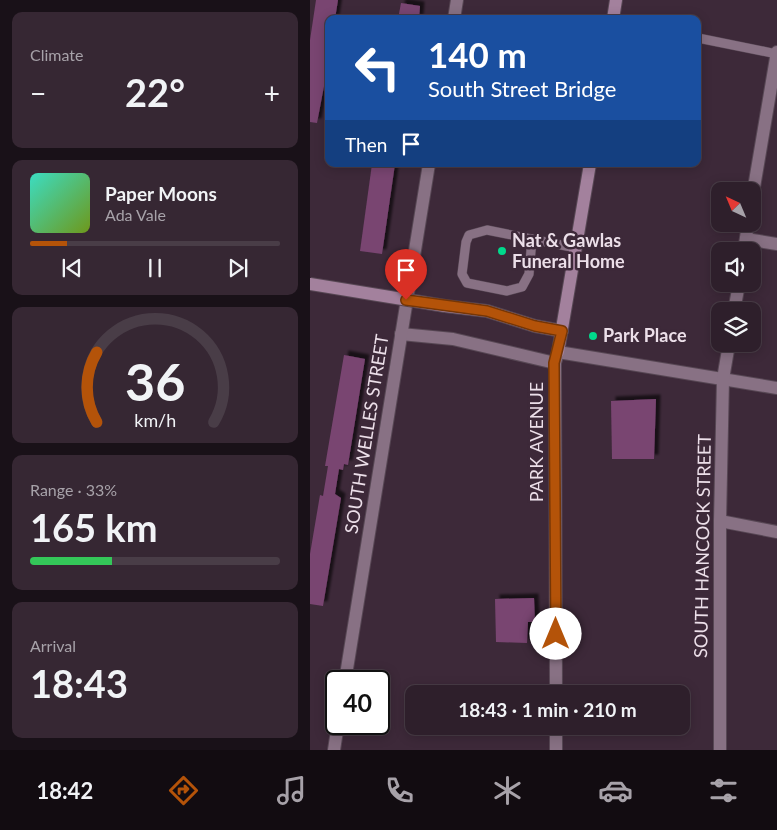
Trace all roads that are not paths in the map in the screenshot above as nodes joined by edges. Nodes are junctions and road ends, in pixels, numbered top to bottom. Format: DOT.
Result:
graph roads {
  1 [pos="457,0"];
  2 [pos="616,0"];
  3 [pos="455,15"];
  4 [pos="614,15"];
  5 [pos="701,39"];
  6 [pos="777,53"];
  7 [pos="772,111"];
  8 [pos="429,167"];
  9 [pos="590,167"];
  10 [pos="756,182"];
  11 [pos="532,239"];
  12 [pos="761,244"];
  13 [pos="777,244"];
  14 [pos="576,248"];
  15 [pos="310,284"];
  16 [pos="562,331"];
  17 [pos="401,334"];
  18 [pos="728,352"];
  19 [pos="556,358"];
  20 [pos="723,379"];
  21 [pos="777,388"];
  22 [pos="720,521"];
  23 [pos="777,532"];
  24 [pos="347,670"];
  25 [pos="556,685"];
  26 [pos="336,735"];
  27 [pos="556,735"];
  28 [pos="334,750"];
  29 [pos="556,750"];
  30 [pos="720,750"];
  1 -- 3 [label="street"];
  2 -- 4 [label="main road"];
  5 -- 6 [label="lane"];
  6 -- 7 [label="street"];
  7 -- 10 [label="street"];
  8 -- 17 [label="street, SOUTH WELLES STREET"];
  9 -- 14 [label="main road, PARK AVENUE"];
  11 -- 11 [label="lane"];
  11 -- 14 [label="lane"];
  12 -- 13 [label="street"];
  14 -- 16 [label="main road, PARK AVENUE"];
  15 -- 16 [label="main road, bridge"];
  16 -- 19 [label="main road, PARK AVENUE"];
  17 -- 19 [label="street"];
  17 -- 24 [label="street, SOUTH WELLES STREET"];
  18 -- 20 [label="street, SOUTH HANCOCK STREET"];
  19 -- 20 [label="street"];
  19 -- 25 [label="street, PARK AVENUE"];
  20 -- 21 [label="street"];
  20 -- 22 [label="street, SOUTH HANCOCK STREET"];
  22 -- 23 [label="street"];
  22 -- 30 [label="street, SOUTH HANCOCK STREET"];
  26 -- 28 [label="street"];
  27 -- 29 [label="street"];
}
